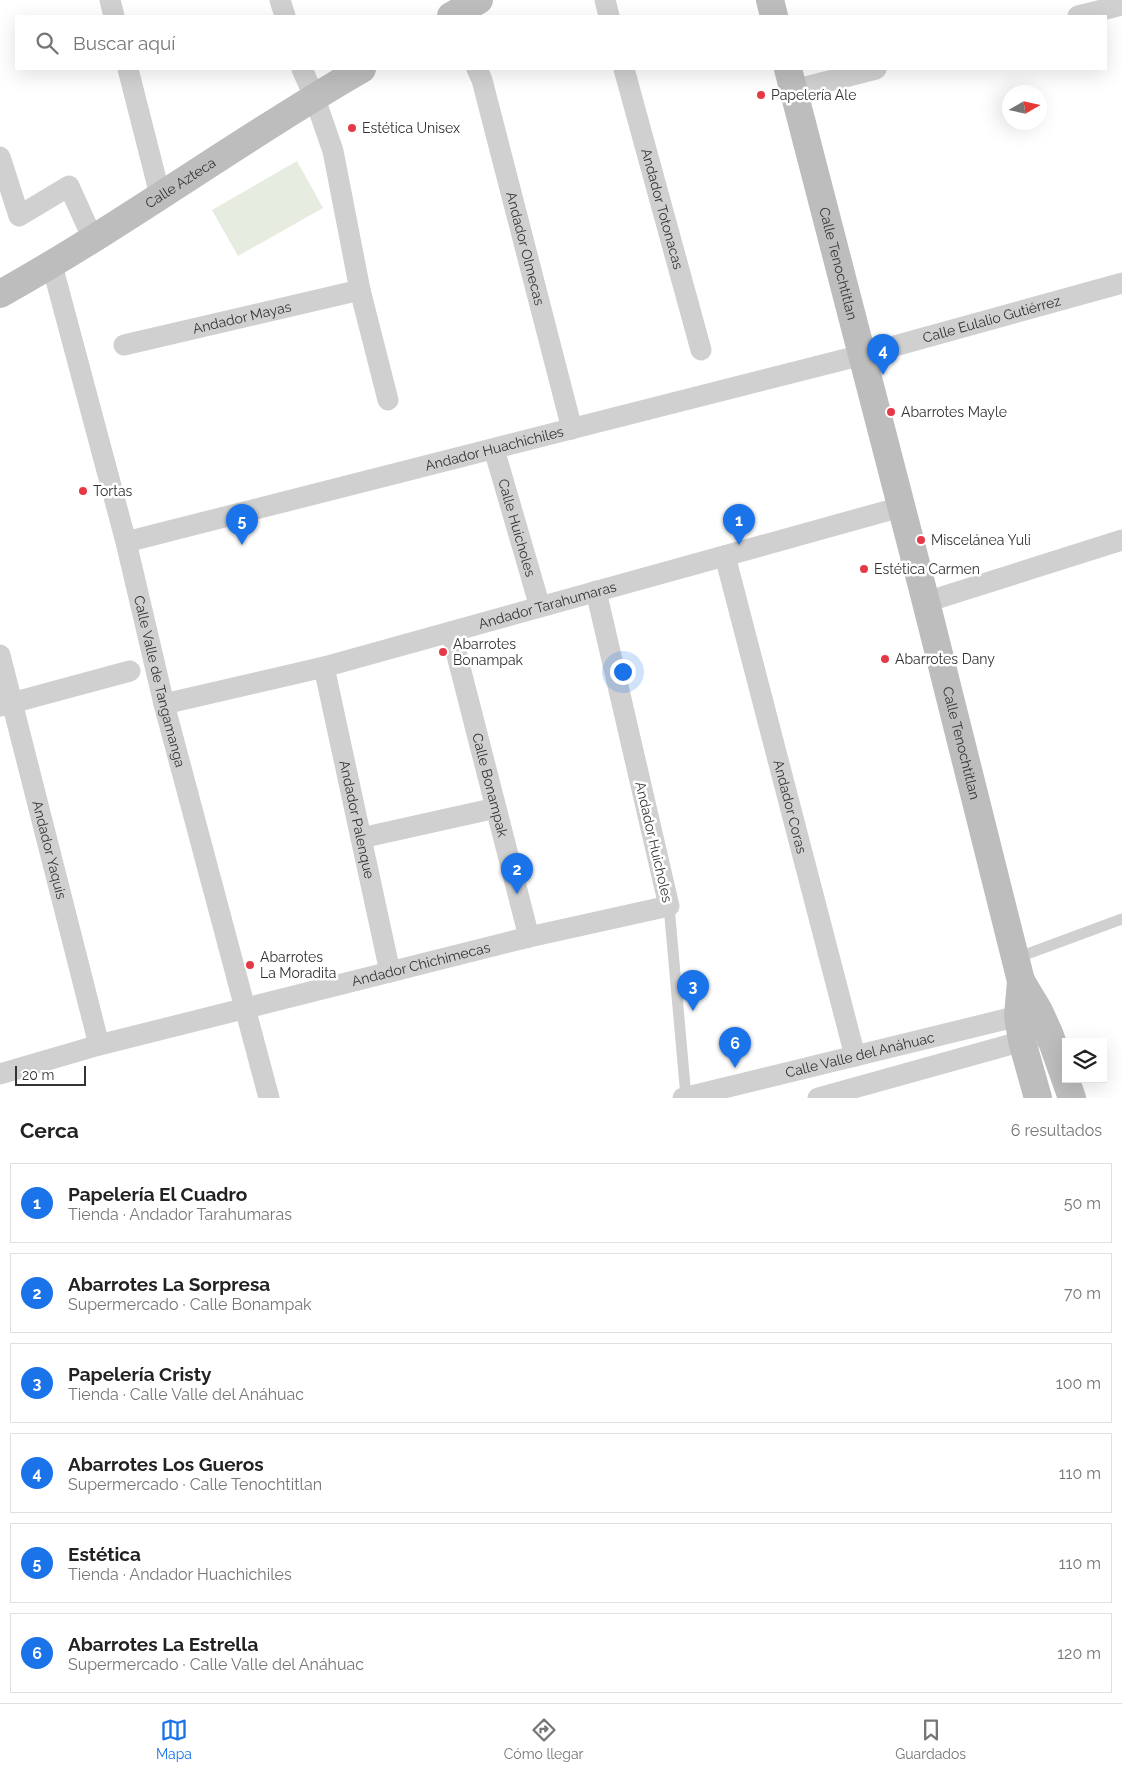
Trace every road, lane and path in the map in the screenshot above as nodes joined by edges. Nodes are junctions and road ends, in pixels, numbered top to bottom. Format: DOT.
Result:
graph roads {
  1 [pos="110,0"];
  2 [pos="280,0"];
  3 [pos="605,0"];
  4 [pos="770,0"];
  5 [pos="1122,5"];
  6 [pos="114,15"];
  7 [pos="285,15"];
  8 [pos="609,15"];
  9 [pos="774,15"];
  10 [pos="1082,15"];
  11 [pos="128,70"];
  12 [pos="302,70"];
  13 [pos="360,70"];
  14 [pos="477,70"];
  15 [pos="624,70"];
  16 [pos="868,70"];
  17 [pos="791,80"];
  18 [pos="314,96"];
  19 [pos="0,157"];
  20 [pos="160,195"];
  21 [pos="92,239"];
  22 [pos="52,265"];
  23 [pos="1122,283"];
  24 [pos="360,290"];
  25 [pos="0,294"];
  26 [pos="124,345"];
  27 [pos="701,350"];
  28 [pos="862,355"];
  29 [pos="388,400"];
  30 [pos="572,429"];
  31 [pos="494,449"];
  32 [pos="901,508"];
  33 [pos="1122,540"];
  34 [pos="126,542"];
  35 [pos="725,556"];
  36 [pos="596,592"];
  37 [pos="926,602"];
  38 [pos="540,607"];
  39 [pos="451,632"];
  40 [pos="0,655"];
  41 [pos="324,667"];
  42 [pos="130,671"];
  43 [pos="6,704"];
  44 [pos="164,704"];
  45 [pos="496,808"];
  46 [pos="361,838"];
  47 [pos="670,906"];
  48 [pos="1122,919"];
  49 [pos="529,937"];
  50 [pos="1019,970"];
  51 [pos="390,972"];
  52 [pos="246,1008"];
  53 [pos="1032,1025"];
  54 [pos="99,1045"];
  55 [pos="855,1056"];
  56 [pos="0,1074"];
  57 [pos="269,1098"];
  58 [pos="684,1098"];
  59 [pos="818,1098"];
  60 [pos="1038,1098"];
  61 [pos="1072,1098"];
  1 -- 6 [label="street"];
  2 -- 7 [label="street"];
  3 -- 8 [label="street"];
  4 -- 9 [label="street"];
  5 -- 10 [label="street"];
  11 -- 20 [label="street"];
  12 -- 18 [label="street"];
  13 -- 18 [label="street, Calle Azteca"];
  14 -- 30 [label="street, Andador Olmecas"];
  15 -- 27 [label="street, Andador Totonacas"];
  16 -- 17 [label="street"];
  17 -- 28 [label="street, Calle Tenochtitlan"];
  18 -- 20 [label="street, Calle Azteca"];
  18 -- 24 [label="street"];
  19 -- 21 [label="street"];
  20 -- 21 [label="street, Calle Azteca"];
  21 -- 22 [label="street, Calle Azteca"];
  22 -- 25 [label="street, Calle Azteca"];
  22 -- 34 [label="street, Calle Valle de Tangamanga"];
  23 -- 28 [label="street, Calle Eulalio Gutiérrez"];
  24 -- 26 [label="street, Andador Mayas"];
  24 -- 29 [label="street"];
  28 -- 30 [label="street, Andador Huachichiles"];
  28 -- 32 [label="street, Calle Tenochtitlan"];
  30 -- 31 [label="street, Andador Huachichiles"];
  31 -- 34 [label="street, Andador Huachichiles"];
  31 -- 38 [label="street, Calle Huicholes"];
  32 -- 35 [label="street, Andador Tarahumaras"];
  32 -- 37 [label="street, Calle Tenochtitlan"];
  33 -- 37 [label="street"];
  34 -- 44 [label="street, Calle Valle de Tangamanga"];
  35 -- 36 [label="street, Andador Tarahumaras"];
  35 -- 55 [label="street, Andador Coras"];
  36 -- 38 [label="street, Andador Tarahumaras"];
  36 -- 47 [label="street, Andador Huicholes"];
  37 -- 50 [label="street, Calle Tenochtitlan"];
  38 -- 39 [label="street, Andador Tarahumaras"];
  39 -- 41 [label="street, Andador Tarahumaras"];
  39 -- 45 [label="street, Calle Bonampak"];
  40 -- 43 [label="street, Andador Yaquis"];
  41 -- 44 [label="street, Andador Tarahumaras"];
  41 -- 46 [label="street, Andador Palenque"];
  42 -- 43 [label="street"];
  43 -- 54 [label="street, Andador Yaquis"];
  44 -- 52 [label="street, Calle Valle de Tangamanga"];
  45 -- 46 [label="street"];
  45 -- 49 [label="street, Calle Bonampak"];
  46 -- 51 [label="street, Andador Palenque"];
  47 -- 49 [label="street, Andador Chichimecas"];
  47 -- 58 [label="lane, Andador Huicholes"];
  48 -- 50 [label="lane"];
  49 -- 51 [label="street, Andador Chichimecas"];
  50 -- 53 [label="street, Calle Tenochtitlan"];
  51 -- 52 [label="street, Andador Chichimecas"];
  52 -- 54 [label="street, Andador Chichimecas"];
  52 -- 57 [label="street, Calle Valle de Tangamanga"];
  53 -- 55 [label="street, Calle Valle del Anáhuac"];
  53 -- 59 [label="street, Calle Valle del Anáhuac"];
  53 -- 60 [label="street, Calle Tenochtitlan"];
  53 -- 61 [label="street, Calle Tenochtitlan"];
  54 -- 56 [label="street, Andador Chichimecas"];
  55 -- 58 [label="street, Calle Valle del Anáhuac"];
}
